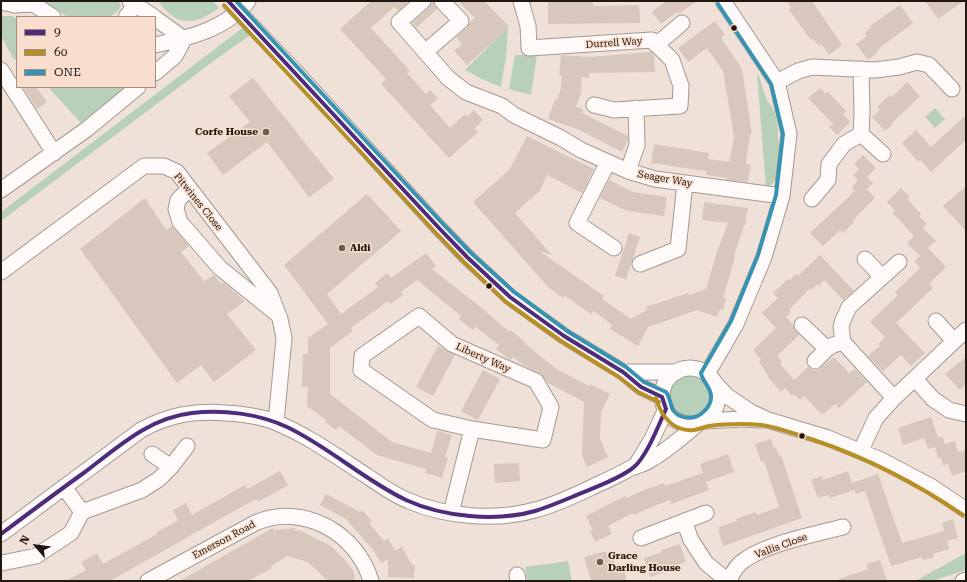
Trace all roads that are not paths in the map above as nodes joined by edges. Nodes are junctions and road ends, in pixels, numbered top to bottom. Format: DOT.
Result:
graph roads {
  1 [pos="228,1"];
  2 [pos="248,1"];
  3 [pos="423,1"];
  4 [pos="442,1"];
  5 [pos="521,1"];
  6 [pos="723,1"];
  7 [pos="1,2"];
  8 [pos="31,2"];
  9 [pos="134,2"];
  10 [pos="52,16"];
  11 [pos="127,16"];
  12 [pos="152,16"];
  13 [pos="156,19"];
  14 [pos="682,23"];
  15 [pos="184,39"];
  16 [pos="156,45"];
  17 [pos="656,45"];
  18 [pos="425,52"];
  19 [pos="861,69"];
  20 [pos="1,70"];
  21 [pos="156,72"];
  22 [pos="777,82"];
  23 [pos="137,88"];
  24 [pos="952,89"];
  25 [pos="594,104"];
  26 [pos="636,108"];
  27 [pos="861,134"];
  28 [pos="54,153"];
  29 [pos="883,154"];
  30 [pos="608,162"];
  31 [pos="628,171"];
  32 [pos="685,183"];
  33 [pos="189,189"];
  34 [pos="1,190"];
  35 [pos="782,196"];
  36 [pos="812,199"];
  37 [pos="614,248"];
  38 [pos="865,259"];
  39 [pos="899,262"];
  40 [pos="640,264"];
  41 [pos="1,272"];
  42 [pos="882,276"];
  43 [pos="278,314"];
  44 [pos="936,321"];
  45 [pos="802,325"];
  46 [pos="966,330"];
  47 [pos="954,341"];
  48 [pos="843,342"];
  49 [pos="826,349"];
  50 [pos="815,361"];
  51 [pos="624,372"];
  52 [pos="677,372"];
  53 [pos="711,379"];
  54 [pos="915,380"];
  55 [pos="894,398"];
  56 [pos="664,403"];
  57 [pos="966,414"];
  58 [pos="768,420"];
  59 [pos="276,422"];
  60 [pos="701,422"];
  61 [pos="472,429"];
  62 [pos="187,446"];
  63 [pos="861,450"];
  64 [pos="152,454"];
  65 [pos="635,466"];
  66 [pos="171,467"];
  67 [pos="64,487"];
  68 [pos="966,510"];
  69 [pos="82,512"];
  70 [pos="451,513"];
  71 [pos="706,513"];
  72 [pos="684,521"];
  73 [pos="844,527"];
  74 [pos="1,534"];
  75 [pos="641,538"];
  76 [pos="2,563"];
  77 [pos="966,580"];
  78 [pos="148,581"];
  79 [pos="371,581"];
  80 [pos="729,581"];
  81 [pos="963,581"];
  1 -- 51 [label="street, bridge"];
  2 -- 15 [label="street"];
  3 -- 18 [label="street, Seager Way"];
  4 -- 18 [label="street"];
  5 -- 17 [label="street, Durrell Way"];
  6 -- 22 [label="street"];
  7 -- 8 [label="street"];
  8 -- 10 [label="street"];
  9 -- 11 [label="street"];
  9 -- 12 [label="street"];
  13 -- 15 [label="street"];
  14 -- 17 [label="street"];
  15 -- 16 [label="street"];
  15 -- 21 [label="street"];
  17 -- 26 [label="street, Durrell Way"];
  18 -- 30 [label="street, Seager Way"];
  19 -- 22 [label="street"];
  19 -- 24 [label="street"];
  19 -- 27 [label="street"];
  20 -- 28 [label="street"];
  22 -- 35 [label="street"];
  23 -- 28 [label="street"];
  25 -- 26 [label="street, Durrell Way"];
  26 -- 31 [label="street"];
  27 -- 29 [label="street"];
  27 -- 36 [label="street"];
  28 -- 34 [label="street"];
  30 -- 31 [label="street, Seager Way"];
  30 -- 37 [label="street"];
  31 -- 32 [label="street, Seager Way"];
  32 -- 35 [label="street, Seager Way"];
  32 -- 40 [label="street"];
  33 -- 41 [label="street, Pitwines Close"];
  33 -- 43 [label="street, Pitwines Close"];
  33 -- 43 [label="street"];
  35 -- 53 [label="street"];
  38 -- 42 [label="street"];
  39 -- 42 [label="street"];
  42 -- 48 [label="street"];
  43 -- 59 [label="street, Pitwines Close"];
  44 -- 47 [label="street"];
  45 -- 49 [label="street"];
  46 -- 47 [label="street"];
  47 -- 54 [label="street"];
  48 -- 49 [label="street"];
  48 -- 55 [label="street"];
  49 -- 50 [label="street"];
  51 -- 52 [label="street"];
  51 -- 56 [label="street"];
  52 -- 53 [label="street"];
  52 -- 56 [label="street"];
  53 -- 58 [label="street"];
  53 -- 60 [label="street"];
  54 -- 55 [label="street"];
  54 -- 57 [label="street"];
  55 -- 63 [label="street"];
  56 -- 60 [label="street"];
  56 -- 65 [label="street"];
  58 -- 60 [label="street"];
  58 -- 63 [label="street"];
  59 -- 67 [label="street"];
  59 -- 70 [label="street"];
  60 -- 65 [label="street"];
  61 -- 61 [label="street, Liberty Way"];
  61 -- 70 [label="street"];
  62 -- 66 [label="street"];
  63 -- 68 [label="street"];
  64 -- 66 [label="street"];
  65 -- 70 [label="street"];
  66 -- 69 [label="street"];
  67 -- 69 [label="street"];
  67 -- 74 [label="street"];
  69 -- 76 [label="street"];
  71 -- 72 [label="street"];
  72 -- 75 [label="street"];
  72 -- 80 [label="street, Vallis Close"];
  73 -- 80 [label="street, Vallis Close"];
  77 -- 81 [label="street"];
  78 -- 79 [label="street, Emerson Road"];
}
